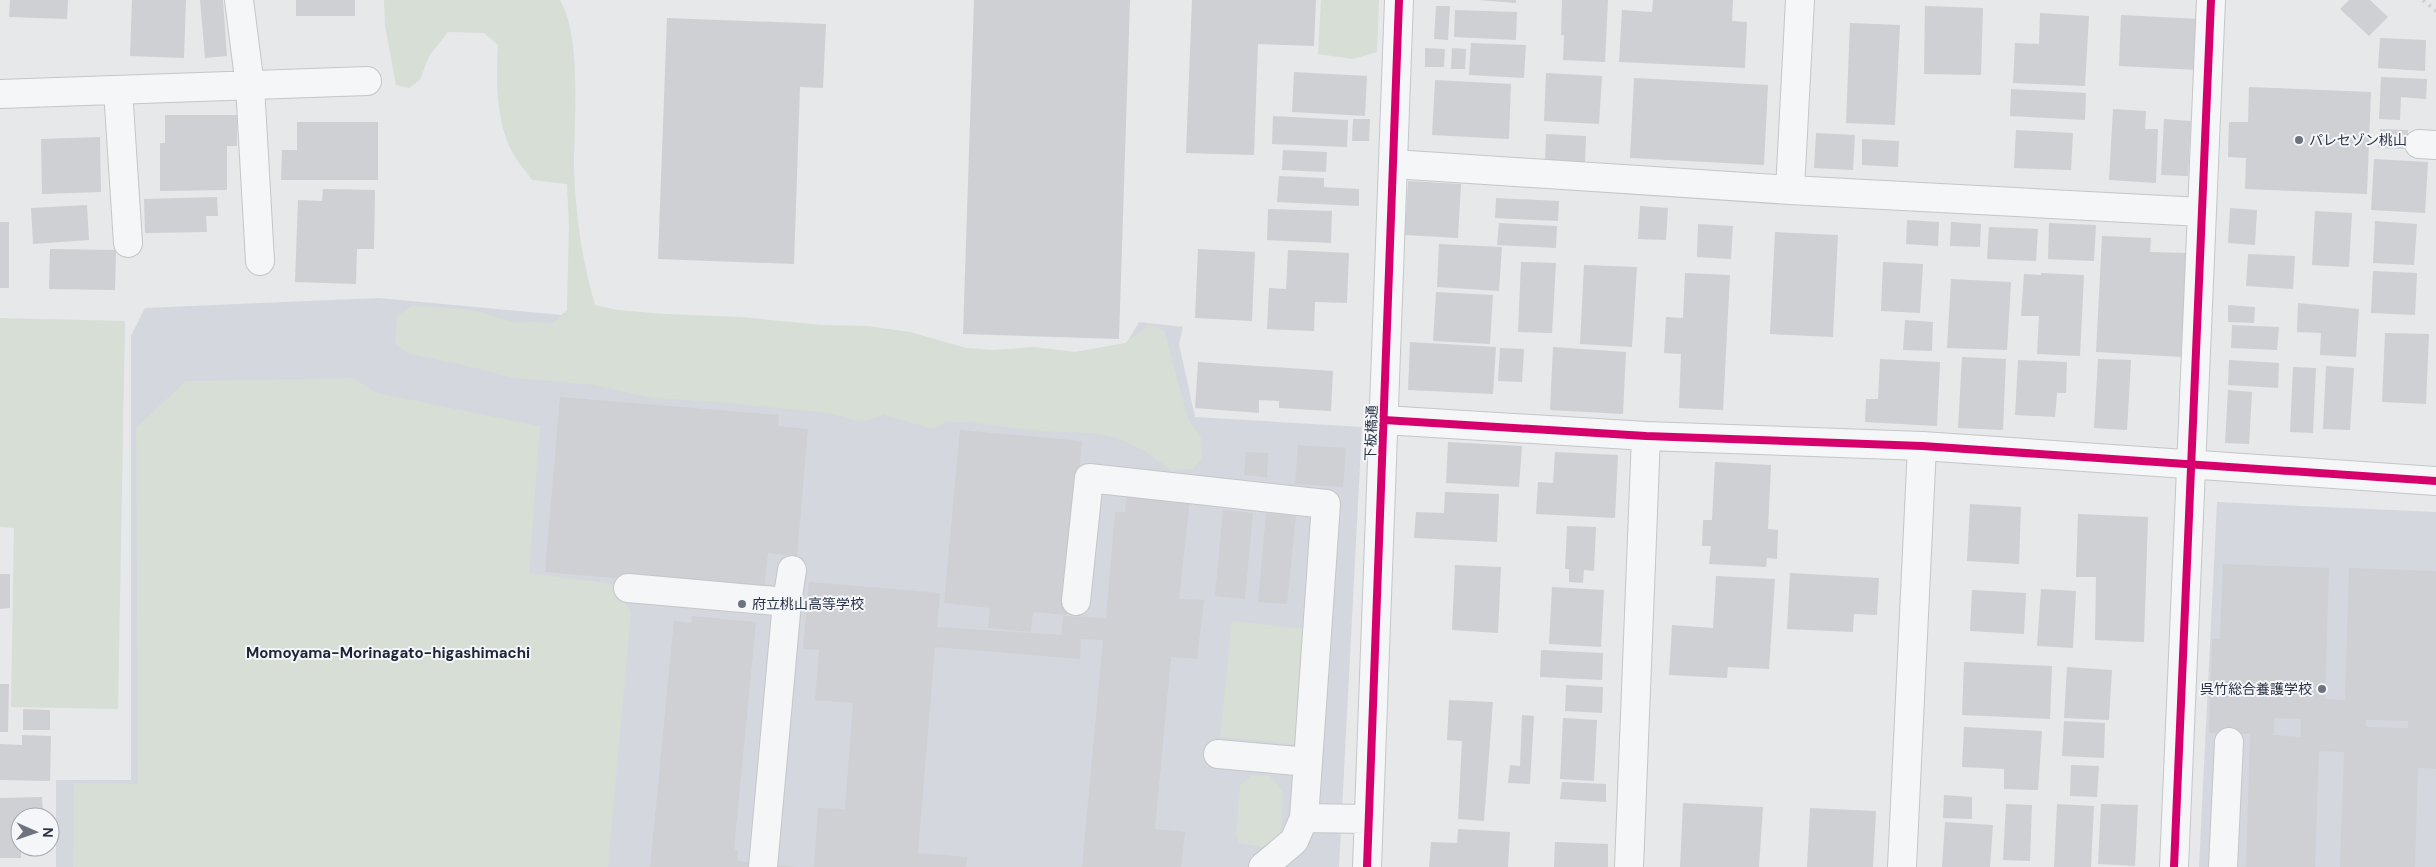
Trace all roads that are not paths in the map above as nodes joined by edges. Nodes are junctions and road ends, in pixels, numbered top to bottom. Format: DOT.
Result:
graph roads {
  1 [pos="239,0"];
  2 [pos="1399,0"];
  3 [pos="1800,0"];
  4 [pos="2211,0"];
  5 [pos="367,81"];
  6 [pos="250,86"];
  7 [pos="118,90"];
  8 [pos="0,94"];
  9 [pos="1394,164"];
  10 [pos="1790,190"];
  11 [pos="2201,212"];
  12 [pos="128,243"];
  13 [pos="260,261"];
  14 [pos="1384,420"];
  15 [pos="1646,436"];
  16 [pos="1922,446"];
  17 [pos="2192,464"];
  18 [pos="2436,481"];
  19 [pos="792,570"];
  20 [pos="628,588"];
  21 [pos="1076,601"];
  22 [pos="787,602"];
  23 [pos="2229,742"];
  24 [pos="1218,754"];
  25 [pos="1308,762"];
  26 [pos="1304,818"];
  27 [pos="1368,819"];
  28 [pos="763,867"];
  29 [pos="1264,867"];
  30 [pos="1367,867"];
  31 [pos="1629,867"];
  32 [pos="1902,867"];
  33 [pos="2174,867"];
  34 [pos="2223,867"];
  1 -- 6 [label="street"];
  2 -- 9 [label="street, 下板橋通"];
  3 -- 10 [label="street"];
  4 -- 11 [label="street"];
  5 -- 6 [label="street"];
  6 -- 7 [label="street"];
  6 -- 13 [label="street"];
  7 -- 8 [label="street"];
  7 -- 12 [label="street"];
  9 -- 10 [label="street"];
  9 -- 14 [label="street, 下板橋通"];
  10 -- 11 [label="street"];
  11 -- 17 [label="street"];
  14 -- 15 [label="street"];
  14 -- 27 [label="street, 下板橋通"];
  15 -- 16 [label="street"];
  15 -- 31 [label="street"];
  16 -- 17 [label="street"];
  16 -- 32 [label="street"];
  17 -- 18 [label="street"];
  17 -- 33 [label="street"];
  19 -- 22 [label="street"];
  20 -- 22 [label="street"];
  21 -- 25 [label="street"];
  22 -- 28 [label="street"];
  23 -- 34 [label="street"];
  24 -- 25 [label="street"];
  25 -- 26 [label="street"];
  26 -- 27 [label="street"];
  26 -- 29 [label="street"];
  27 -- 30 [label="street, 下板橋通"];
}
